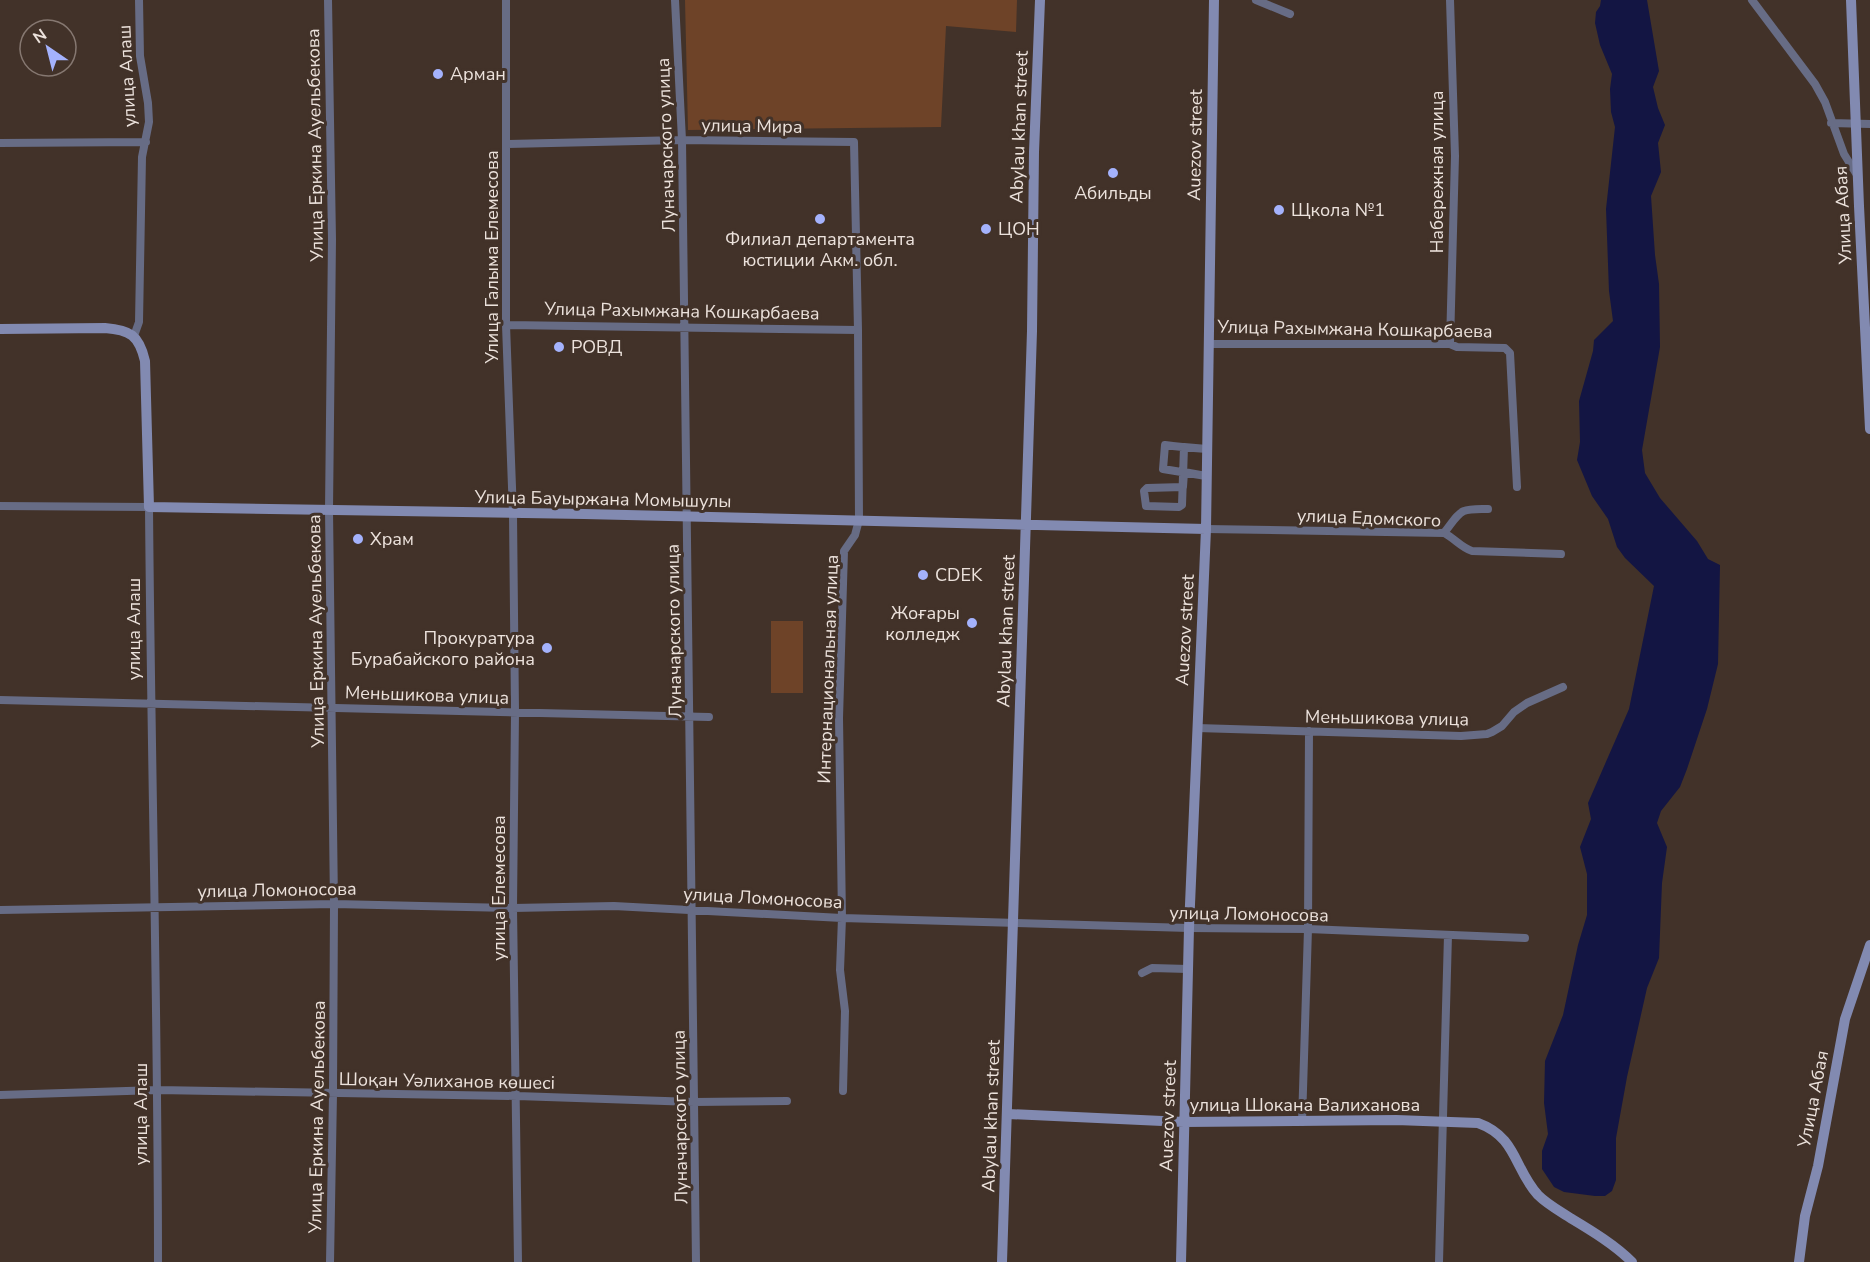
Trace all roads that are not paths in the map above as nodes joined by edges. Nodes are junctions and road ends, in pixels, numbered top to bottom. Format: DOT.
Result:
graph roads {
  1 [pos="140,0"];
  2 [pos="328,0"];
  3 [pos="506,0"];
  4 [pos="675,0"];
  5 [pos="1040,0"];
  6 [pos="1214,0"];
  7 [pos="1256,0"];
  8 [pos="1450,0"];
  9 [pos="1752,0"];
  10 [pos="1851,0"];
  11 [pos="1290,14"];
  12 [pos="1831,123"];
  13 [pos="1855,124"];
  14 [pos="1870,124"];
  15 [pos="682,140"];
  16 [pos="131,142"];
  17 [pos="146,142"];
  18 [pos="854,142"];
  19 [pos="0,143"];
  20 [pos="506,144"];
  21 [pos="142,157"];
  22 [pos="1857,176"];
  23 [pos="506,325"];
  24 [pos="1867,326"];
  25 [pos="685,328"];
  26 [pos="0,329"];
  27 [pos="858,330"];
  28 [pos="134,336"];
  29 [pos="1208,344"];
  30 [pos="1450,344"];
  31 [pos="1870,429"];
  32 [pos="1184,447"];
  33 [pos="1207,449"];
  34 [pos="1184,472"];
  35 [pos="1206,476"];
  36 [pos="1183,487"];
  37 [pos="1517,487"];
  38 [pos="0,506"];
  39 [pos="149,507"];
  40 [pos="330,510"];
  41 [pos="1488,510"];
  42 [pos="513,514"];
  43 [pos="687,516"];
  44 [pos="859,520"];
  45 [pos="1026,524"];
  46 [pos="1206,529"];
  47 [pos="1444,533"];
  48 [pos="1562,554"];
  49 [pos="1563,687"];
  50 [pos="0,700"];
  51 [pos="151,704"];
  52 [pos="332,707"];
  53 [pos="515,712"];
  54 [pos="690,717"];
  55 [pos="710,717"];
  56 [pos="1197,728"];
  57 [pos="1309,731"];
  58 [pos="334,904"];
  59 [pos="153,907"];
  60 [pos="513,908"];
  61 [pos="0,910"];
  62 [pos="693,910"];
  63 [pos="842,918"];
  64 [pos="1014,921"];
  65 [pos="1189,928"];
  66 [pos="1308,929"];
  67 [pos="1448,935"];
  68 [pos="1525,938"];
  69 [pos="1870,945"];
  70 [pos="1188,969"];
  71 [pos="1142,973"];
  72 [pos="158,1090"];
  73 [pos="843,1091"];
  74 [pos="333,1094"];
  75 [pos="0,1095"];
  76 [pos="517,1096"];
  77 [pos="787,1101"];
  78 [pos="694,1102"];
  79 [pos="1008,1114"];
  80 [pos="1184,1122"];
  81 [pos="1302,1122"];
  82 [pos="1444,1122"];
  83 [pos="1628,1261"];
  84 [pos="159,1262"];
  85 [pos="330,1262"];
  86 [pos="518,1262"];
  87 [pos="696,1262"];
  88 [pos="1002,1262"];
  89 [pos="1180,1262"];
  90 [pos="1439,1262"];
  91 [pos="1799,1262"];
  1 -- 17 [label="street, улица Алаш"];
  2 -- 40 [label="street, Улица Еркина Ауельбекова"];
  3 -- 20 [label="street, Улица Галыма Елемесова"];
  4 -- 15 [label="street, Луначарского улица"];
  5 -- 45 [label="street, Abylau khan street"];
  6 -- 29 [label="street, Auezov street"];
  7 -- 11 [label="street"];
  8 -- 30 [label="street, Набережная улица"];
  9 -- 12 [label="street"];
  10 -- 13 [label="street, Улица Абая"];
  12 -- 13 [label="street"];
  12 -- 22 [label="street"];
  13 -- 14 [label="street"];
  13 -- 22 [label="street, Улица Абая"];
  15 -- 18 [label="street, улица Мира"];
  15 -- 20 [label="street, улица Мира"];
  15 -- 25 [label="street, Луначарского улица"];
  16 -- 17 [label="street"];
  16 -- 19 [label="street"];
  16 -- 21 [label="street"];
  17 -- 21 [label="street, улица Алаш"];
  18 -- 27 [label="street, Интернациональная улица"];
  20 -- 23 [label="street, Улица Галыма Елемесова"];
  21 -- 28 [label="street, улица Алаш"];
  22 -- 24 [label="street, Улица Абая"];
  23 -- 25 [label="street, Улица Рахымжана Кошкарбаева"];
  23 -- 42 [label="street, Улица Галыма Елемесова"];
  24 -- 31 [label="street, Улица Абая"];
  25 -- 27 [label="street, Улица Рахымжана Кошкарбаева"];
  25 -- 43 [label="street, Луначарского улица"];
  26 -- 28 [label="street"];
  27 -- 44 [label="street, Интернациональная улица"];
  28 -- 39 [label="street, улица Алаш"];
  29 -- 30 [label="street, Улица Рахымжана Кошкарбаева"];
  29 -- 33 [label="street, Auezov street"];
  30 -- 37 [label="street, Улица Рахымжана Кошкарбаева"];
  32 -- 33 [label="street"];
  32 -- 34 [label="street"];
  32 -- 34 [label="street"];
  33 -- 35 [label="street, Auezov street"];
  34 -- 35 [label="street"];
  34 -- 36 [label="street"];
  35 -- 46 [label="street, Auezov street"];
  36 -- 36 [label="street"];
  38 -- 39 [label="street, Улица Бауыржана Момышулы"];
  39 -- 40 [label="street, Улица Бауыржана Момышулы"];
  39 -- 51 [label="street, улица Алаш"];
  40 -- 42 [label="street, Улица Бауыржана Момышулы"];
  40 -- 52 [label="street, Улица Еркина Ауельбекова"];
  41 -- 47 [label="street"];
  42 -- 43 [label="street, Улица Бауыржана Момышулы"];
  42 -- 53 [label="street, улица Елемесова"];
  43 -- 44 [label="street, Улица Бауыржана Момышулы"];
  43 -- 54 [label="street, Луначарского улица"];
  44 -- 45 [label="street, Улица Бауыржана Момышулы"];
  44 -- 63 [label="street, Интернациональная улица"];
  45 -- 46 [label="street, Улица Бауыржана Момышулы"];
  45 -- 64 [label="street, Abylau khan street"];
  46 -- 47 [label="street, улица Едомского"];
  46 -- 56 [label="street, Auezov street"];
  47 -- 48 [label="street, улица Едомского"];
  49 -- 57 [label="street, Меньшикова улица"];
  50 -- 51 [label="street, Меньшикова улица"];
  51 -- 52 [label="street, Меньшикова улица"];
  51 -- 59 [label="street, улица Алаш"];
  52 -- 53 [label="street, Меньшикова улица"];
  52 -- 58 [label="street, Улица Еркина Ауельбекова"];
  53 -- 54 [label="street, Меньшикова улица"];
  53 -- 60 [label="street, улица Елемесова"];
  54 -- 55 [label="street, Меньшикова улица"];
  54 -- 62 [label="street, Луначарского улица"];
  56 -- 57 [label="street, Меньшикова улица"];
  56 -- 65 [label="street, Auezov street"];
  57 -- 66 [label="street"];
  58 -- 59 [label="street, улица Ломоносова"];
  58 -- 60 [label="street, улица Ломоносова"];
  58 -- 74 [label="street, Улица Еркина Ауельбекова"];
  59 -- 61 [label="street, улица Ломоносова"];
  59 -- 72 [label="street, улица Алаш"];
  60 -- 62 [label="street, улица Ломоносова"];
  60 -- 76 [label="street, улица Елемесова"];
  62 -- 63 [label="street, улица Ломоносова"];
  62 -- 78 [label="street, Луначарского улица"];
  63 -- 64 [label="street, улица Ломоносова"];
  63 -- 73 [label="street, Интернациональная улица"];
  64 -- 65 [label="street, улица Ломоносова"];
  64 -- 79 [label="street, Abylau khan street"];
  65 -- 66 [label="street, улица Ломоносова"];
  65 -- 70 [label="street, Auezov street"];
  66 -- 67 [label="street, улица Ломоносова"];
  66 -- 81 [label="street"];
  67 -- 68 [label="street, улица Ломоносова"];
  67 -- 82 [label="street"];
  69 -- 91 [label="street, Улица Абая"];
  70 -- 71 [label="street"];
  70 -- 80 [label="street, Auezov street"];
  72 -- 74 [label="street, Шоқан Уәлиханов көшесі"];
  72 -- 75 [label="street, Шоқан Уәлиханов көшесі"];
  72 -- 84 [label="street, улица Алаш"];
  74 -- 76 [label="street, Шоқан Уәлиханов көшесі"];
  74 -- 85 [label="street, Улица Еркина Ауельбекова"];
  76 -- 78 [label="street, Шоқан Уәлиханов көшесі"];
  76 -- 86 [label="street, улица Елемесова"];
  77 -- 78 [label="street, Шоқан Уәлиханов көшесі"];
  78 -- 87 [label="street, Луначарского улица"];
  79 -- 80 [label="street, улица Шокана Валиханова"];
  79 -- 88 [label="street, Abylau khan street"];
  80 -- 81 [label="street, улица Шокана Валиханова"];
  80 -- 89 [label="street, Auezov street"];
  81 -- 82 [label="street, улица Шокана Валиханова"];
  82 -- 83 [label="street, улица Шокана Валиханова"];
  82 -- 90 [label="street"];
}
